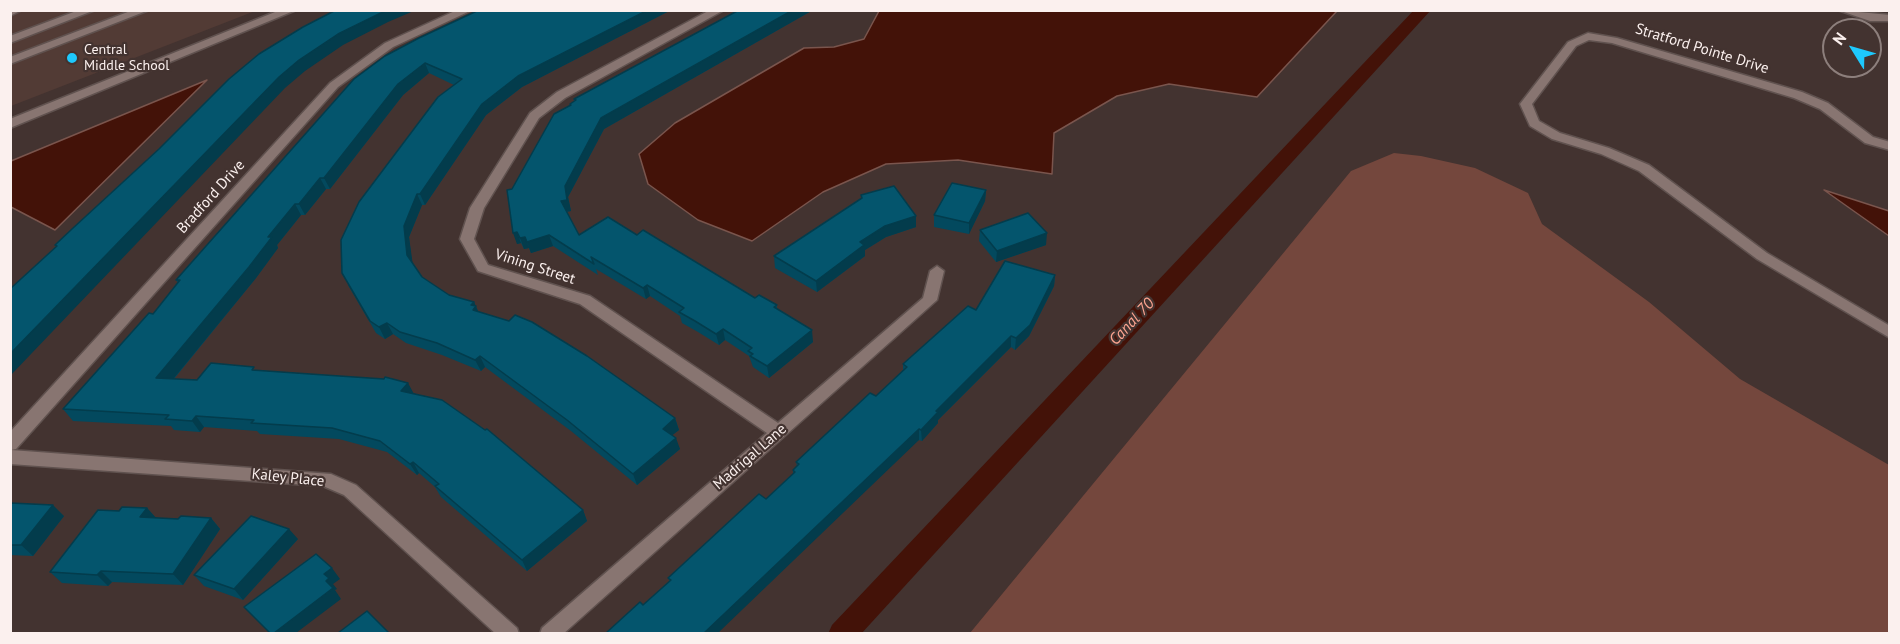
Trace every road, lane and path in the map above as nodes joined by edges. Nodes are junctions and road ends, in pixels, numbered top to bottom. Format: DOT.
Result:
graph roads {
  1 [pos="17,10"];
  2 [pos="90,10"];
  3 [pos="144,10"];
  4 [pos="291,10"];
  5 [pos="467,10"];
  6 [pos="719,10"];
  7 [pos="1843,10"];
  8 [pos="10,13"];
  9 [pos="1890,18"];
  10 [pos="10,40"];
  11 [pos="10,61"];
  12 [pos="10,124"];
  13 [pos="1890,146"];
  14 [pos="937,271"];
  15 [pos="1890,333"];
  16 [pos="778,432"];
  17 [pos="10,444"];
  18 [pos="10,457"];
  19 [pos="510,633"];
  20 [pos="549,633"];
  1 -- 8 [label="street"];
  2 -- 10 [label="street"];
  3 -- 11 [label="street"];
  4 -- 12 [label="street"];
  5 -- 17 [label="street, Bradford Drive"];
  6 -- 16 [label="street, Vining Street"];
  7 -- 9 [label="street"];
  13 -- 15 [label="street, Stratford Pointe Drive"];
  14 -- 16 [label="street, Madrigal Lane"];
  16 -- 20 [label="street, Madrigal Lane"];
  18 -- 19 [label="street, Kaley Place"];
}
